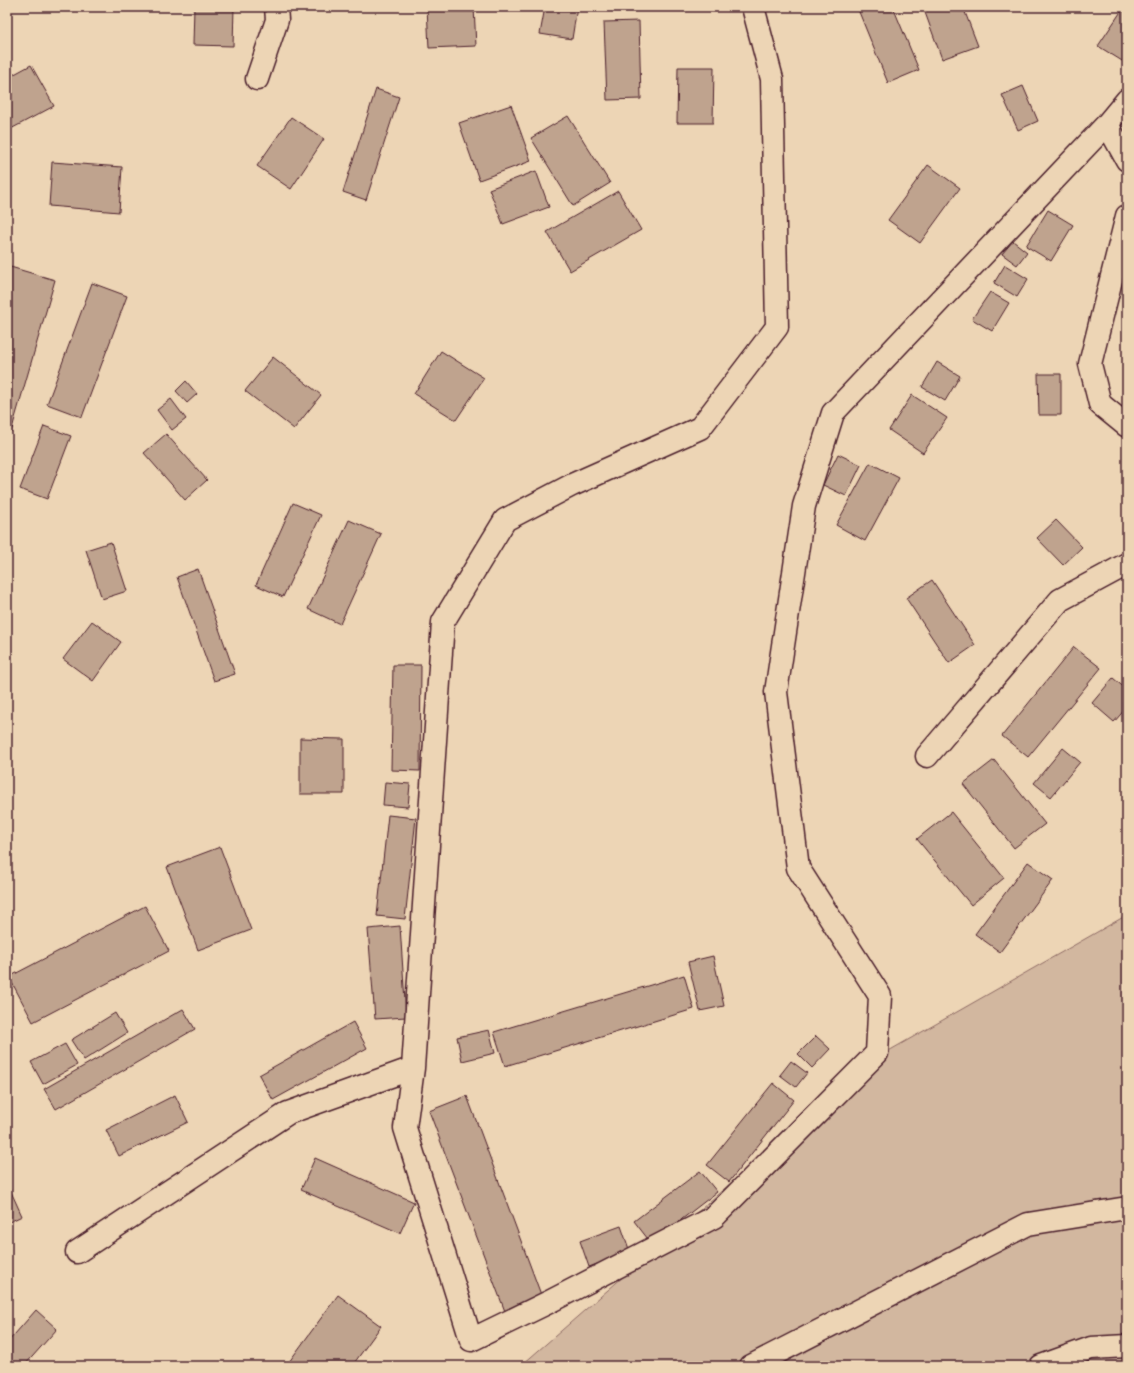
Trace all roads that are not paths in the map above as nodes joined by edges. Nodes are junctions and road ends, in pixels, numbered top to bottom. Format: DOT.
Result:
graph roads {
  1 [pos="276,7"];
  2 [pos="753,7"];
  3 [pos="257,79"];
  4 [pos="1127,100"];
  5 [pos="1108,124"];
  6 [pos="1127,160"];
  7 [pos="1127,216"];
  8 [pos="1127,426"];
  9 [pos="1127,564"];
  10 [pos="927,756"];
  11 [pos="412,1068"];
  12 [pos="1127,1208"];
  13 [pos="77,1252"];
  14 [pos="1127,1346"];
  15 [pos="751,1366"];
  16 [pos="1040,1366"];
  1 -- 3 [label="street"];
  2 -- 11 [label="street"];
  4 -- 5 [label="street"];
  5 -- 6 [label="street"];
  5 -- 11 [label="street"];
  7 -- 8 [label="street"];
  9 -- 10 [label="street"];
  11 -- 13 [label="street"];
  12 -- 15 [label="street"];
  14 -- 16 [label="street"];
}
